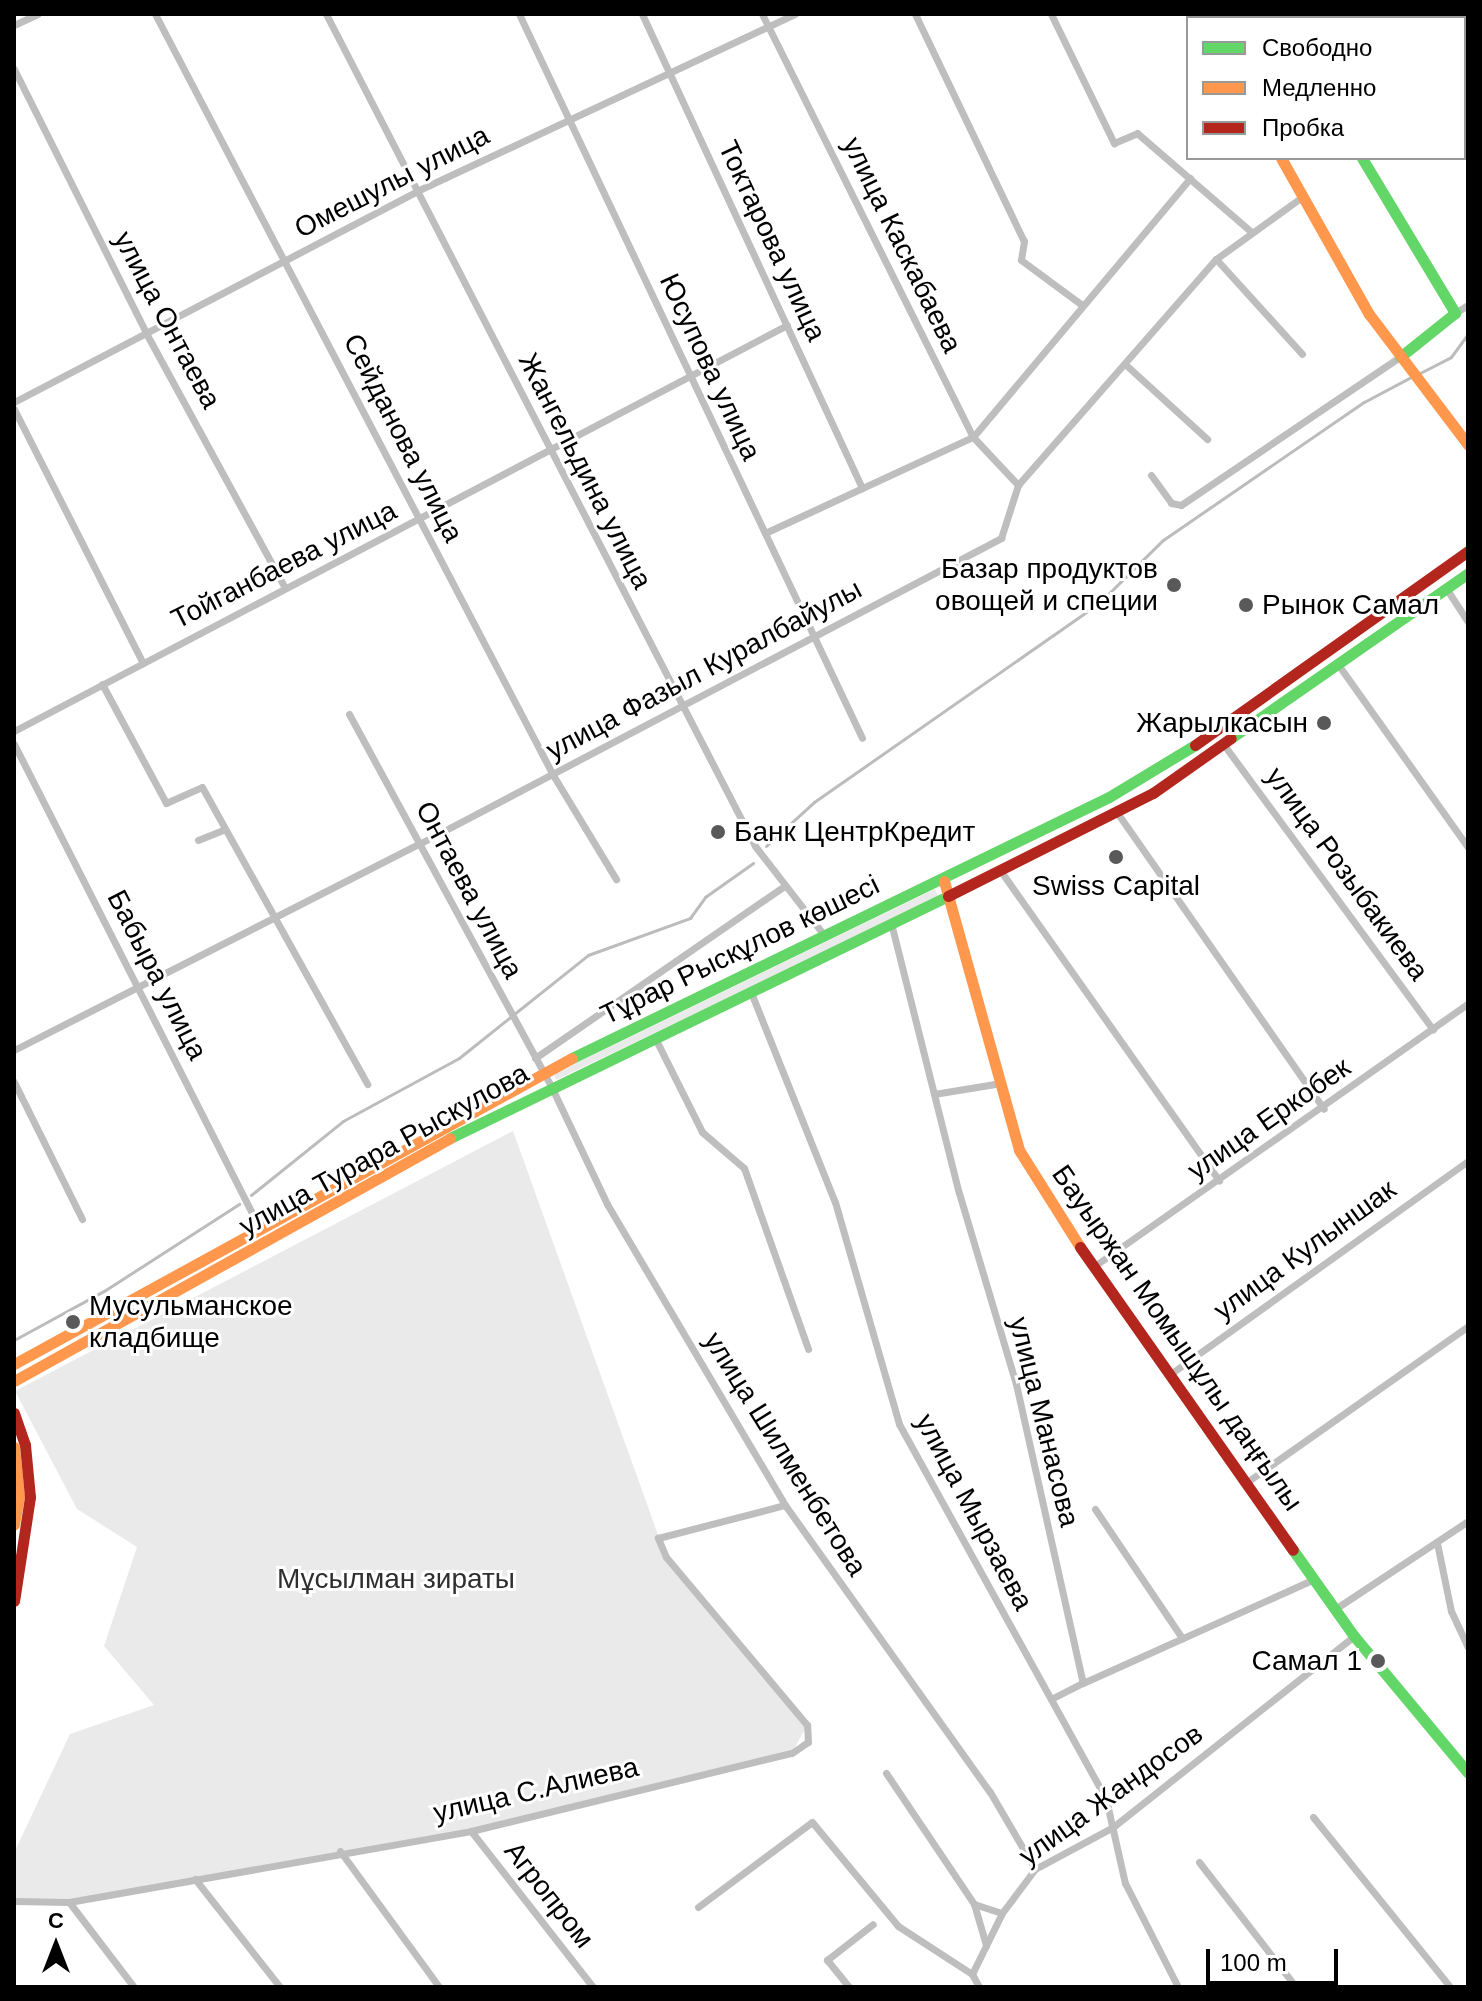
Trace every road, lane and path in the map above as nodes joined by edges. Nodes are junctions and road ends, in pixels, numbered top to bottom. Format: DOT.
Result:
graph roads {
  1 [pos="38,14"];
  2 [pos="155,14"];
  3 [pos="326,14"];
  4 [pos="519,14"];
  5 [pos="642,14"];
  6 [pos="762,14"];
  7 [pos="795,14"];
  8 [pos="915,14"];
  9 [pos="1051,14"];
  10 [pos="14,25"];
  11 [pos="768,26"];
  12 [pos="14,69"];
  13 [pos="670,73"];
  14 [pos="569,120"];
  15 [pos="1282,160"];
  16 [pos="1363,160"];
  17 [pos="1190,178"];
  18 [pos="417,191"];
  19 [pos="1302,197"];
  20 [pos="1250,231"];
  21 [pos="287,259"];
  22 [pos="1216,259"];
  23 [pos="1082,305"];
  24 [pos="1468,305"];
  25 [pos="1455,313"];
  26 [pos="787,325"];
  27 [pos="146,333"];
  28 [pos="1302,354"];
  29 [pos="1400,357"];
  30 [pos="1126,365"];
  31 [pos="690,376"];
  32 [pos="14,402"];
  33 [pos="14,409"];
  34 [pos="973,437"];
  35 [pos="1207,439"];
  36 [pos="1468,445"];
  37 [pos="552,452"];
  38 [pos="1151,475"];
  39 [pos="1018,485"];
  40 [pos="862,488"];
  41 [pos="419,520"];
  42 [pos="765,533"];
  43 [pos="1468,551"];
  44 [pos="1468,573"];
  45 [pos="285,588"];
  46 [pos="1446,588"];
  47 [pos="1468,622"];
  48 [pos="811,638"];
  49 [pos="1336,661"];
  50 [pos="143,663"];
  51 [pos="102,684"];
  52 [pos="681,709"];
  53 [pos="349,714"];
  54 [pos="14,731"];
  55 [pos="862,738"];
  56 [pos="14,744"];
  57 [pos="1224,745"];
  58 [pos="553,775"];
  59 [pos="1141,778"];
  60 [pos="1153,793"];
  61 [pos="1116,811"];
  62 [pos="225,829"];
  63 [pos="198,840"];
  64 [pos="419,844"];
  65 [pos="1468,847"];
  66 [pos="1000,870"];
  67 [pos="616,879"];
  68 [pos="944,881"];
  69 [pos="783,887"];
  70 [pos="950,899"];
  71 [pos="273,917"];
  72 [pos="892,927"];
  73 [pos="824,935"];
  74 [pos="785,978"];
  75 [pos="136,983"];
  76 [pos="752,995"];
  77 [pos="1468,1003"];
  78 [pos="1433,1029"];
  79 [pos="655,1038"];
  80 [pos="14,1050"];
  81 [pos="535,1058"];
  82 [pos="543,1072"];
  83 [pos="14,1082"];
  84 [pos="1001,1083"];
  85 [pos="367,1084"];
  86 [pos="551,1086"];
  87 [pos="934,1094"];
  88 [pos="1324,1109"];
  89 [pos="1468,1161"];
  90 [pos="1219,1181"];
  91 [pos="82,1219"];
  92 [pos="259,1227"];
  93 [pos="1093,1267"];
  94 [pos="1468,1326"];
  95 [pos="808,1349"];
  96 [pos="14,1364"];
  97 [pos="1169,1375"];
  98 [pos="14,1381"];
  99 [pos="14,1413"];
  100 [pos="14,1447"];
  101 [pos="1247,1482"];
  102 [pos="785,1505"];
  103 [pos="1095,1509"];
  104 [pos="1468,1521"];
  105 [pos="14,1525"];
  106 [pos="1437,1543"];
  107 [pos="1315,1578"];
  108 [pos="14,1601"];
  109 [pos="1335,1609"];
  110 [pos="1354,1636"];
  111 [pos="1182,1638"];
  112 [pos="1468,1647"];
  113 [pos="1083,1683"];
  114 [pos="1051,1699"];
  115 [pos="886,1773"];
  116 [pos="1468,1773"];
  117 [pos="1313,1817"];
  118 [pos="1113,1827"];
  119 [pos="471,1831"];
  120 [pos="340,1851"];
  121 [pos="1199,1862"];
  122 [pos="1035,1869"];
  123 [pos="195,1879"];
  124 [pos="14,1901"];
  125 [pos="69,1902"];
  126 [pos="974,1904"];
  127 [pos="698,1907"];
  128 [pos="1002,1913"];
  129 [pos="873,1924"];
  130 [pos="986,1945"];
  131 [pos="972,1974"];
  132 [pos="134,1987"];
  133 [pos="280,1987"];
  134 [pos="439,1987"];
  135 [pos="593,1987"];
  136 [pos="849,1987"];
  137 [pos="979,1987"];
  138 [pos="1178,1987"];
  139 [pos="1296,1987"];
  140 [pos="1450,1987"];
  1 -- 10 [label="street"];
  2 -- 21 [label="street, Сейданова улица"];
  3 -- 18 [label="street, Жангельдина улица"];
  4 -- 14 [label="street, Юсупова улица"];
  5 -- 13 [label="street, Токтарова улица"];
  6 -- 11 [label="street, улица Каскабаева"];
  7 -- 11 [label="street, Омешулы улица"];
  8 -- 23 [label="street"];
  9 -- 17 [label="street"];
  11 -- 13 [label="street, Омешулы улица"];
  11 -- 34 [label="street, улица Каскабаева"];
  12 -- 27 [label="street, улица Онтаева"];
  13 -- 14 [label="street, Омешулы улица"];
  13 -- 26 [label="street, Токтарова улица"];
  14 -- 18 [label="street, Омешулы улица"];
  14 -- 31 [label="street, Юсупова улица"];
  15 -- 19 [label="main road"];
  16 -- 25 [label="main road"];
  17 -- 20 [label="street"];
  17 -- 23 [label="street"];
  18 -- 21 [label="street, Омешулы улица"];
  18 -- 37 [label="street, Жангельдина улица"];
  19 -- 20 [label="street, улица Фазыл Куралбайулы"];
  19 -- 29 [label="main road"];
  20 -- 22 [label="street, улица Фазыл Куралбайулы"];
  21 -- 27 [label="street, Омешулы улица"];
  21 -- 41 [label="street, Сейданова улица"];
  22 -- 28 [label="street"];
  22 -- 30 [label="street, улица Фазыл Куралбайулы"];
  23 -- 34 [label="street"];
  24 -- 25 [label="street"];
  25 -- 29 [label="main road"];
  26 -- 31 [label="street, Тойганбаева улица"];
  26 -- 40 [label="street, Токтарова улица"];
  27 -- 32 [label="street, Омешулы улица"];
  27 -- 45 [label="street, улица Онтаева"];
  29 -- 36 [label="main road"];
  29 -- 38 [label="street"];
  30 -- 35 [label="street"];
  30 -- 39 [label="street, улица Фазыл Куралбайулы"];
  31 -- 37 [label="street, Тойганбаева улица"];
  31 -- 42 [label="street, Юсупова улица"];
  33 -- 50 [label="street"];
  34 -- 39 [label="street, улица Каскабаева"];
  34 -- 40 [label="street"];
  37 -- 41 [label="street, Тойганбаева улица"];
  37 -- 52 [label="street, Жангельдина улица"];
  39 -- 48 [label="street, улица Фазыл Куралбайулы"];
  40 -- 42 [label="street"];
  41 -- 45 [label="street, Тойганбаева улица"];
  41 -- 58 [label="street, Сейданова улица"];
  42 -- 48 [label="street, Юсупова улица"];
  43 -- 59 [label="main road, Тұрар Рыскұлов көшесі"];
  44 -- 46 [label="main road, Тұрар Рыскұлов көшесі"];
  45 -- 50 [label="street, Тойганбаева улица"];
  46 -- 47 [label="street"];
  46 -- 49 [label="main road, Тұрар Рыскұлов көшесі"];
  48 -- 52 [label="street, улица Фазыл Куралбайулы"];
  48 -- 55 [label="street, Юсупова улица"];
  49 -- 57 [label="main road, Тұрар Рыскұлов көшесі"];
  49 -- 65 [label="street"];
  50 -- 51 [label="street, Тойганбаева улица"];
  51 -- 54 [label="street, Тойганбаева улица"];
  51 -- 62 [label="street"];
  52 -- 58 [label="street, улица Фазыл Куралбайулы"];
  52 -- 69 [label="street, Жангельдина улица"];
  53 -- 64 [label="street, Онтаева улица"];
  56 -- 75 [label="street, Бабыра улица"];
  57 -- 60 [label="main road, Тұрар Рыскұлов көшесі"];
  57 -- 78 [label="street, улица Розыбакиева"];
  58 -- 64 [label="street, улица Фазыл Куралбайулы"];
  58 -- 67 [label="street, Сейданова улица"];
  59 -- 60 [label="main road"];
  59 -- 68 [label="main road, Тұрар Рыскұлов көшесі"];
  60 -- 61 [label="main road, Тұрар Рыскұлов көшесі"];
  61 -- 66 [label="main road, Тұрар Рыскұлов көшесі"];
  61 -- 88 [label="street"];
  62 -- 63 [label="street"];
  62 -- 71 [label="street"];
  64 -- 71 [label="street, улица Фазыл Куралбайулы"];
  64 -- 81 [label="street, Онтаева улица"];
  66 -- 70 [label="main road, Тұрар Рыскұлов көшесі"];
  66 -- 90 [label="street"];
  68 -- 70 [label="main road, Бауыржан Момышұлы даңғылы"];
  68 -- 73 [label="main road, Тұрар Рыскұлов көшесі"];
  69 -- 73 [label="street, Жангельдина улица"];
  69 -- 81 [label="street"];
  70 -- 72 [label="main road, Тұрар Рыскұлов көшесі"];
  70 -- 84 [label="main road, Бауыржан Момышұлы даңғылы"];
  71 -- 75 [label="street, улица Фазыл Куралбайулы"];
  71 -- 85 [label="street"];
  72 -- 74 [label="main road, Тұрар Рыскұлов көшесі"];
  72 -- 87 [label="street, улица Манасова"];
  73 -- 82 [label="main road, Тұрар Рыскұлов көшесі"];
  74 -- 76 [label="main road, улица Турара Рыскулова"];
  75 -- 80 [label="street, улица Фазыл Куралбайулы"];
  75 -- 92 [label="street, Бабыра улица"];
  76 -- 79 [label="main road, улица Турара Рыскулова"];
  76 -- 114 [label="street, улица Мырзаева"];
  77 -- 78 [label="street, улица Еркобек"];
  78 -- 88 [label="street, улица Еркобек"];
  79 -- 86 [label="main road, улица Турара Рыскулова"];
  79 -- 95 [label="street"];
  81 -- 82 [label="street, Онтаева улица"];
  82 -- 86 [label="street, Онтаева улица"];
  82 -- 92 [label="main road, Тұрар Рыскұлов көшесі"];
  83 -- 91 [label="street"];
  84 -- 87 [label="street"];
  84 -- 93 [label="main road, Бауыржан Момышұлы даңғылы"];
  86 -- 98 [label="main road, улица Турара Рыскулова"];
  86 -- 102 [label="street, улица Шилменбетова"];
  87 -- 113 [label="street, улица Манасова"];
  88 -- 90 [label="street, улица Еркобек"];
  89 -- 97 [label="street, улица Кулыншак"];
  90 -- 93 [label="street, улица Еркобек"];
  92 -- 96 [label="main road, Тұрар Рыскұлов көшесі"];
  93 -- 97 [label="main road, Бауыржан Момышұлы даңғылы"];
  94 -- 101 [label="street"];
  97 -- 101 [label="main road, Бауыржан Момышұлы даңғылы"];
  99 -- 108 [label="main road"];
  100 -- 105 [label="main road"];
  101 -- 107 [label="main road, Бауыржан Момышұлы даңғылы"];
  102 -- 119 [label="street, улица С.Алиева"];
  102 -- 122 [label="street, улица Шилменбетова"];
  103 -- 111 [label="street"];
  104 -- 106 [label="street"];
  106 -- 109 [label="street"];
  106 -- 112 [label="street"];
  107 -- 109 [label="main road, Бауыржан Момышұлы даңғылы"];
  107 -- 111 [label="street"];
  109 -- 110 [label="main road, Бауыржан Момышұлы даңғылы"];
  110 -- 116 [label="main road, Бауыржан Момышұлы даңғылы"];
  110 -- 118 [label="street, улица Жандосов"];
  111 -- 113 [label="street"];
  113 -- 114 [label="street"];
  114 -- 118 [label="street, улица Мырзаева"];
  115 -- 126 [label="street"];
  117 -- 140 [label="street"];
  118 -- 122 [label="street, улица Жандосов"];
  118 -- 138 [label="street, улица Мырзаева"];
  119 -- 120 [label="street, улица С.Алиева"];
  119 -- 135 [label="street, Агропром"];
  120 -- 123 [label="street, улица С.Алиева"];
  120 -- 134 [label="street"];
  121 -- 139 [label="street"];
  122 -- 128 [label="street, улица Жандосов"];
  123 -- 125 [label="street, улица С.Алиева"];
  123 -- 133 [label="street"];
  124 -- 125 [label="street, улица С.Алиева"];
  125 -- 132 [label="street"];
  126 -- 128 [label="street"];
  126 -- 130 [label="street"];
  127 -- 131 [label="street"];
  128 -- 130 [label="street, улица Жандосов"];
  129 -- 136 [label="street"];
  130 -- 131 [label="street, улица Жандосов"];
  131 -- 137 [label="street"];
}
